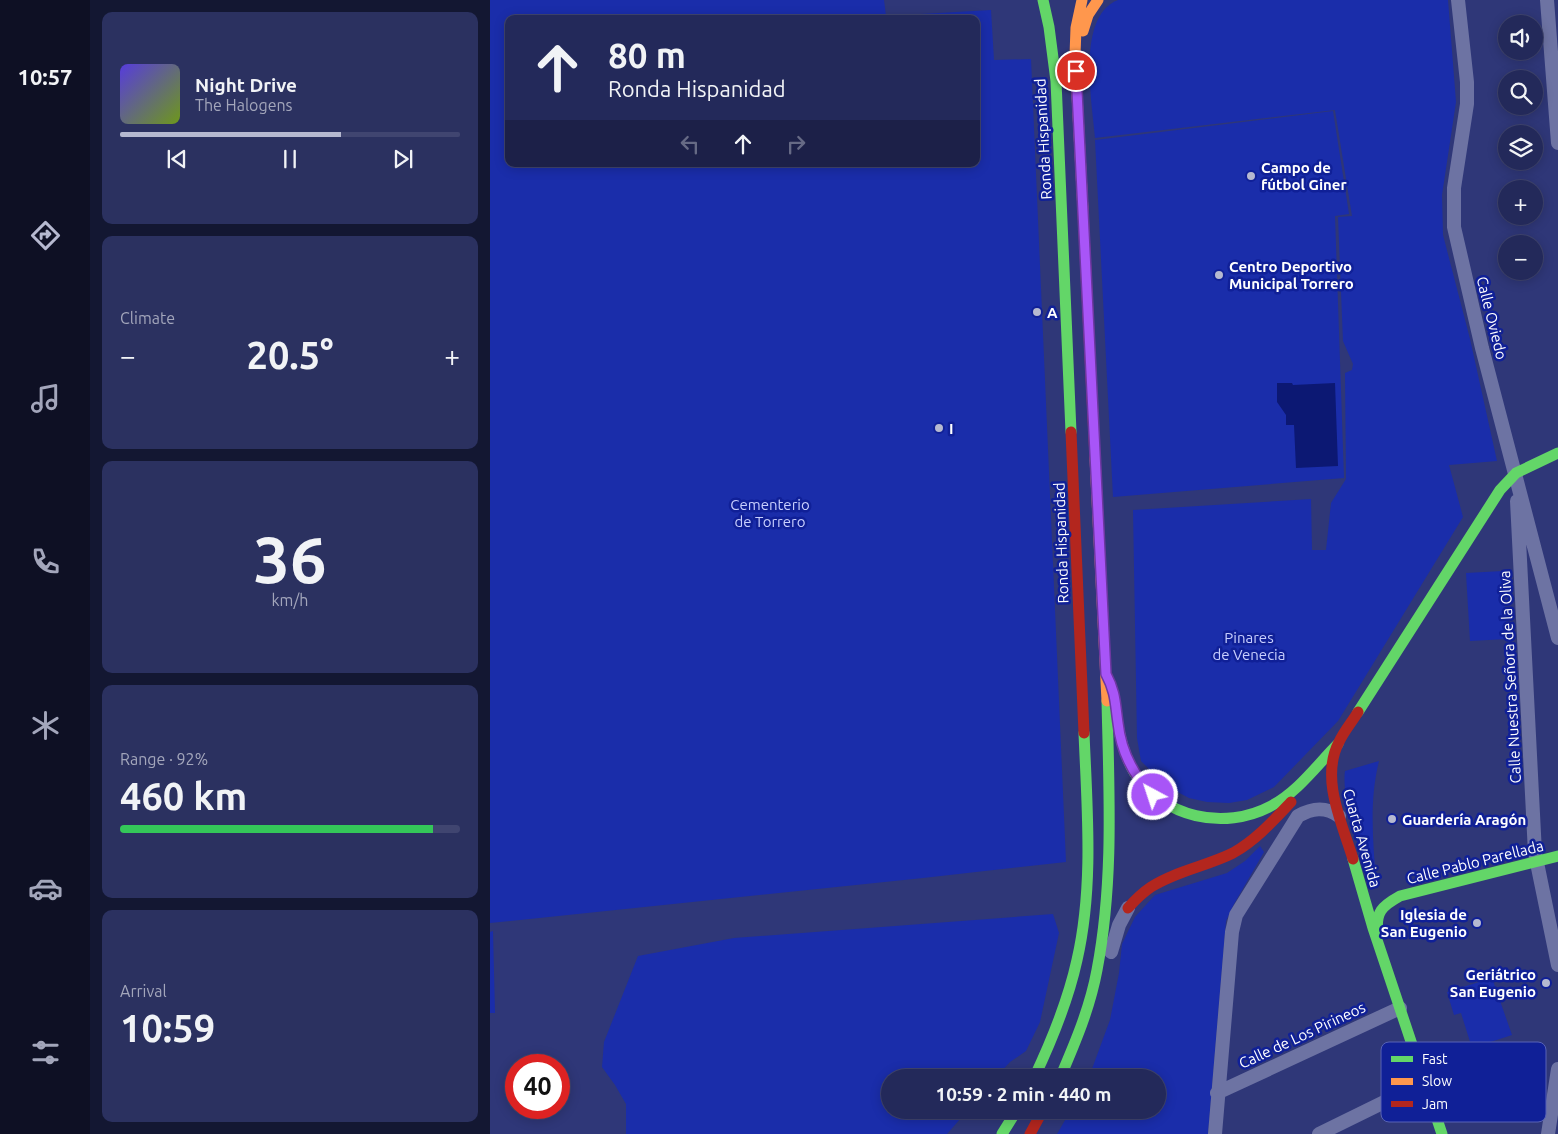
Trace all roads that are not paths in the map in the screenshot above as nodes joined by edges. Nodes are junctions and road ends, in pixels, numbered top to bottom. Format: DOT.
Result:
graph roads {
  1 [pos="1043,0"];
  2 [pos="1082,0"];
  3 [pos="1098,0"];
  4 [pos="1458,0"];
  5 [pos="1546,0"];
  6 [pos="1075,55"];
  7 [pos="1558,143"];
  8 [pos="1558,453"];
  9 [pos="1516,473"];
  10 [pos="1516,491"];
  11 [pos="1558,638"];
  12 [pos="1106,674"];
  13 [pos="1338,743"];
  14 [pos="1332,789"];
  15 [pos="1339,816"];
  16 [pos="1558,856"];
  17 [pos="1537,863"];
  18 [pos="1355,869"];
  19 [pos="1400,896"];
  20 [pos="1128,908"];
  21 [pos="1379,943"];
  22 [pos="1558,965"];
  23 [pos="1094,988"];
  24 [pos="1400,1008"];
  25 [pos="1411,1042"];
  26 [pos="1038,1069"];
  27 [pos="1064,1069"];
  28 [pos="1558,1069"];
  29 [pos="1218,1093"];
  30 [pos="1381,1104"];
  31 [pos="1011,1119"];
  32 [pos="1038,1119"];
  33 [pos="1438,1122"];
  34 [pos="1552,1129"];
  35 [pos="1002,1134"];
  36 [pos="1030,1134"];
  37 [pos="1215,1134"];
  38 [pos="1319,1134"];
  39 [pos="1442,1134"];
  1 -- 26 [label="main road, Ronda Hispanidad"];
  2 -- 6 [label="main road"];
  3 -- 6 [label="main road"];
  4 -- 9 [label="street, Calle Oviedo"];
  5 -- 7 [label="street"];
  6 -- 12 [label="main road"];
  8 -- 9 [label="main road"];
  9 -- 11 [label="street, Calle Oviedo"];
  9 -- 13 [label="main road, Cuarta Avenida"];
  10 -- 17 [label="street, Calle Nuestra Señora de la Oliva"];
  12 -- 13 [label="main road"];
  12 -- 23 [label="main road"];
  13 -- 14 [label="main road, Cuarta Avenida"];
  14 -- 15 [label="main road, Cuarta Avenida"];
  14 -- 20 [label="main road"];
  15 -- 18 [label="main road, Cuarta Avenida"];
  15 -- 29 [label="street"];
  16 -- 17 [label="main road, Calle Pablo Parellada"];
  17 -- 19 [label="main road, Calle Pablo Parellada"];
  17 -- 22 [label="street, Calle Nuestra Señora de la Oliva"];
  18 -- 19 [label="main road, Calle Pablo Parellada"];
  18 -- 21 [label="main road, Cuarta Avenida"];
  19 -- 21 [label="main road, Calle Pablo Parellada"];
  20 -- 23 [label="street"];
  21 -- 24 [label="main road, Cuarta Avenida"];
  23 -- 27 [label="main road"];
  24 -- 25 [label="main road, Cuarta Avenida"];
  24 -- 29 [label="street, Calle de Los Pirineos"];
  28 -- 34 [label="street"];
  29 -- 37 [label="street"];
  30 -- 38 [label="street"];
  31 -- 35 [label="main road"];
  32 -- 36 [label="main road"];
  33 -- 39 [label="main road, Cuarta Avenida"];
}
